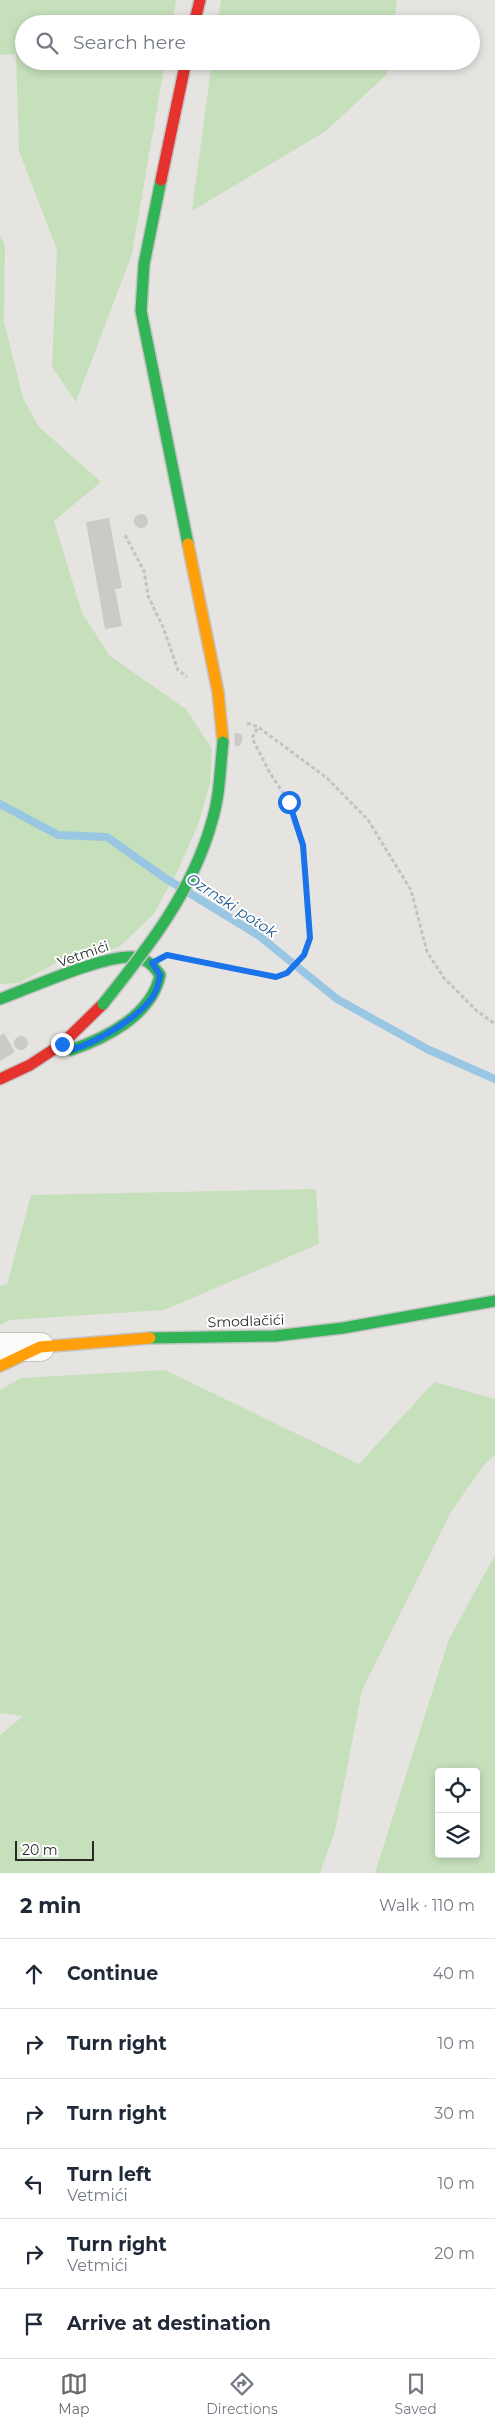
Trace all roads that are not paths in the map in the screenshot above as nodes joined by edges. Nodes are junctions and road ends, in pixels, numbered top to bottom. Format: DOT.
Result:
graph roads {
  1 [pos="200,0"];
  2 [pos="196,15"];
  3 [pos="184,70"];
  4 [pos="0,998"];
  5 [pos="62,1044"];
  6 [pos="0,1079"];
  7 [pos="495,1301"];
  8 [pos="0,1347"];
  9 [pos="40,1347"];
  10 [pos="0,1366"];
  1 -- 2 [label="street"];
  3 -- 5 [label="street, bridge"];
  4 -- 5 [label="street, Vetmići"];
  5 -- 6 [label="street"];
  7 -- 9 [label="street, Smodlačići"];
  8 -- 9 [label="street"];
  9 -- 10 [label="street, Smodlačići"];
}
